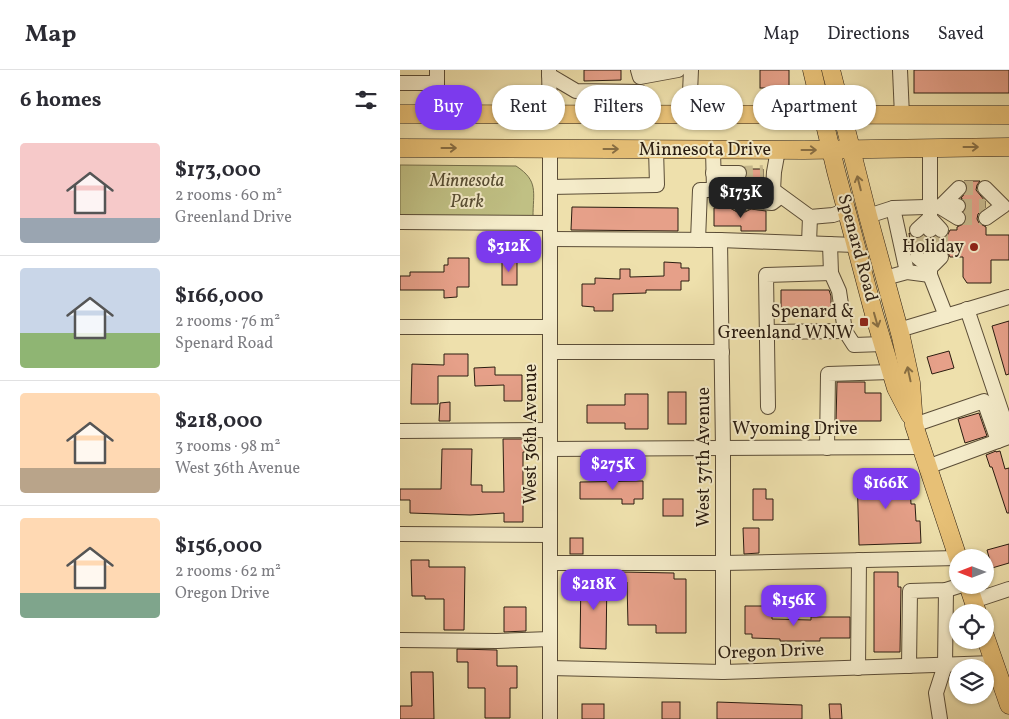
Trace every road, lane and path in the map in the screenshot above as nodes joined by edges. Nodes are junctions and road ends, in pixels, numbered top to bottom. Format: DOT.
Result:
graph roads {
  1 [pos="678,70"];
  2 [pos="691,70"];
  3 [pos="812,70"];
  4 [pos="831,70"];
  5 [pos="900,70"];
  6 [pos="549,72"];
  7 [pos="639,73"];
  8 [pos="438,77"];
  9 [pos="400,84"];
  10 [pos="549,85"];
  11 [pos="690,85"];
  12 [pos="816,85"];
  13 [pos="835,85"];
  14 [pos="575,90"];
  15 [pos="400,114"];
  16 [pos="415,114"];
  17 [pos="1009,115"];
  18 [pos="876,116"];
  19 [pos="902,116"];
  20 [pos="826,130"];
  21 [pos="846,130"];
  22 [pos="930,147"];
  23 [pos="1009,147"];
  24 [pos="400,148"];
  25 [pos="550,149"];
  26 [pos="656,150"];
  27 [pos="714,150"];
  28 [pos="778,150"];
  29 [pos="831,150"];
  30 [pos="851,150"];
  31 [pos="714,173"];
  32 [pos="739,173"];
  33 [pos="550,187"];
  34 [pos="958,188"];
  35 [pos="985,188"];
  36 [pos="719,190"];
  37 [pos="759,196"];
  38 [pos="1006,206"];
  39 [pos="893,208"];
  40 [pos="848,210"];
  41 [pos="958,212"];
  42 [pos="986,212"];
  43 [pos="868,216"];
  44 [pos="810,217"];
  45 [pos="931,220"];
  46 [pos="400,222"];
  47 [pos="550,223"];
  48 [pos="550,239"];
  49 [pos="698,240"];
  50 [pos="720,240"];
  51 [pos="808,243"];
  52 [pos="830,244"];
  53 [pos="855,245"];
  54 [pos="907,272"];
  55 [pos="831,273"];
  56 [pos="884,278"];
  57 [pos="1009,296"];
  58 [pos="967,309"];
  59 [pos="946,316"];
  60 [pos="400,327"];
  61 [pos="550,327"];
  62 [pos="899,330"];
  63 [pos="767,332"];
  64 [pos="845,332"];
  65 [pos="883,344"];
  66 [pos="550,352"];
  67 [pos="722,352"];
  68 [pos="891,372"];
  69 [pos="768,408"];
  70 [pos="914,424"];
  71 [pos="550,430"];
  72 [pos="400,431"];
  73 [pos="1005,438"];
  74 [pos="920,447"];
  75 [pos="827,448"];
  76 [pos="550,449"];
  77 [pos="723,449"];
  78 [pos="927,467"];
  79 [pos="400,534"];
  80 [pos="550,535"];
  81 [pos="955,549"];
  82 [pos="949,558"];
  83 [pos="858,560"];
  84 [pos="550,563"];
  85 [pos="723,563"];
  86 [pos="949,589"];
  87 [pos="1009,589"];
  88 [pos="946,590"];
  89 [pos="973,600"];
  90 [pos="550,639"];
  91 [pos="400,640"];
  92 [pos="994,663"];
  93 [pos="945,665"];
  94 [pos="949,665"];
  95 [pos="909,666"];
  96 [pos="550,668"];
  97 [pos="858,668"];
  98 [pos="723,672"];
  99 [pos="1009,705"];
  100 [pos="550,719"];
  101 [pos="940,719"];
  1 -- 7 [label="street"];
  2 -- 11 [label="street"];
  3 -- 12 [label="main road, Spenard Road"];
  4 -- 13 [label="main road, Spenard Road"];
  5 -- 19 [label="street"];
  6 -- 10 [label="street"];
  6 -- 14 [label="street"];
  8 -- 9 [label="street"];
  15 -- 16 [label="main road, Minnesota Drive"];
  17 -- 19 [label="main road, Minnesota Drive"];
  18 -- 19 [label="main road, Minnesota Drive"];
  20 -- 29 [label="main road, Spenard Road"];
  21 -- 30 [label="main road, Spenard Road"];
  22 -- 23 [label="main road, Minnesota Drive, one-way"];
  22 -- 30 [label="main road, Minnesota Drive"];
  22 -- 45 [label="street"];
  24 -- 25 [label="main road, Minnesota Drive, one-way"];
  25 -- 26 [label="main road, Minnesota Drive, one-way"];
  25 -- 33 [label="street, West 36th Avenue"];
  26 -- 27 [label="main road, Minnesota Drive"];
  26 -- 33 [label="street"];
  27 -- 28 [label="main road, Minnesota Drive"];
  27 -- 31 [label="street"];
  28 -- 29 [label="main road, Minnesota Drive, one-way"];
  28 -- 37 [label="street"];
  29 -- 30 [label="main road, Minnesota Drive"];
  29 -- 40 [label="main road, Spenard Road"];
  43 -- 30 [label="main road, Spenard Road, one-way"];
  31 -- 32 [label="street"];
  31 -- 36 [label="street"];
  33 -- 47 [label="street, West 36th Avenue"];
  34 -- 45 [label="street"];
  35 -- 38 [label="street"];
  36 -- 37 [label="street"];
  36 -- 49 [label="street"];
  37 -- 44 [label="street"];
  38 -- 42 [label="street"];
  39 -- 43 [label="street"];
  39 -- 45 [label="street"];
  39 -- 54 [label="street"];
  40 -- 44 [label="street"];
  40 -- 53 [label="main road, Spenard Road"];
  41 -- 45 [label="street"];
  43 -- 56 [label="main road, Spenard Road"];
  44 -- 51 [label="street"];
  46 -- 47 [label="street"];
  47 -- 48 [label="street, West 36th Avenue"];
  48 -- 49 [label="street"];
  48 -- 61 [label="street, West 36th Avenue"];
  49 -- 50 [label="street"];
  50 -- 51 [label="street"];
  50 -- 67 [label="street, West 37th Avenue"];
  51 -- 52 [label="street"];
  52 -- 53 [label="street"];
  52 -- 55 [label="street"];
  53 -- 65 [label="main road, Spenard Road, one-way"];
  54 -- 56 [label="street"];
  54 -- 59 [label="street"];
  55 -- 63 [label="street"];
  55 -- 64 [label="street"];
  56 -- 62 [label="main road, Spenard Road"];
  57 -- 58 [label="street"];
  58 -- 59 [label="street"];
  58 -- 73 [label="street"];
  59 -- 62 [label="street"];
  60 -- 61 [label="street"];
  61 -- 66 [label="street, West 36th Avenue"];
  70 -- 62 [label="main road, Spenard Road, one-way"];
  63 -- 64 [label="street"];
  63 -- 69 [label="street"];
  64 -- 65 [label="street"];
  65 -- 68 [label="main road, Spenard Road"];
  66 -- 67 [label="street"];
  66 -- 71 [label="street, West 36th Avenue"];
  67 -- 77 [label="street, West 37th Avenue"];
  68 -- 70 [label="main road, Spenard Road"];
  68 -- 75 [label="street"];
  70 -- 73 [label="street"];
  70 -- 74 [label="main road, Spenard Road"];
  71 -- 72 [label="street"];
  71 -- 76 [label="street, West 36th Avenue"];
  73 -- 78 [label="street"];
  74 -- 75 [label="street, Wyoming Drive"];
  74 -- 78 [label="main road, Spenard Road"];
  75 -- 77 [label="street, Wyoming Drive"];
  76 -- 77 [label="street, Wyoming Drive"];
  76 -- 80 [label="street, West 36th Avenue"];
  77 -- 85 [label="street, West 37th Avenue"];
  78 -- 81 [label="main road, Spenard Road"];
  79 -- 80 [label="street"];
  80 -- 84 [label="street, West 36th Avenue"];
  82 -- 83 [label="street"];
  83 -- 85 [label="street"];
  83 -- 97 [label="street"];
  84 -- 85 [label="street"];
  84 -- 90 [label="street, West 36th Avenue"];
  85 -- 98 [label="street, West 37th Avenue"];
  86 -- 88 [label="street"];
  87 -- 89 [label="street"];
  88 -- 93 [label="street"];
  88 -- 95 [label="street"];
  90 -- 91 [label="street"];
  90 -- 96 [label="street, West 36th Avenue"];
  92 -- 99 [label="main road"];
  93 -- 94 [label="street, Oregon Drive"];
  93 -- 95 [label="street, Oregon Drive"];
  93 -- 101 [label="street"];
  95 -- 97 [label="street, Oregon Drive"];
  96 -- 98 [label="street, Oregon Drive"];
  96 -- 100 [label="street, West 36th Avenue"];
  97 -- 98 [label="street, Oregon Drive"];
}
